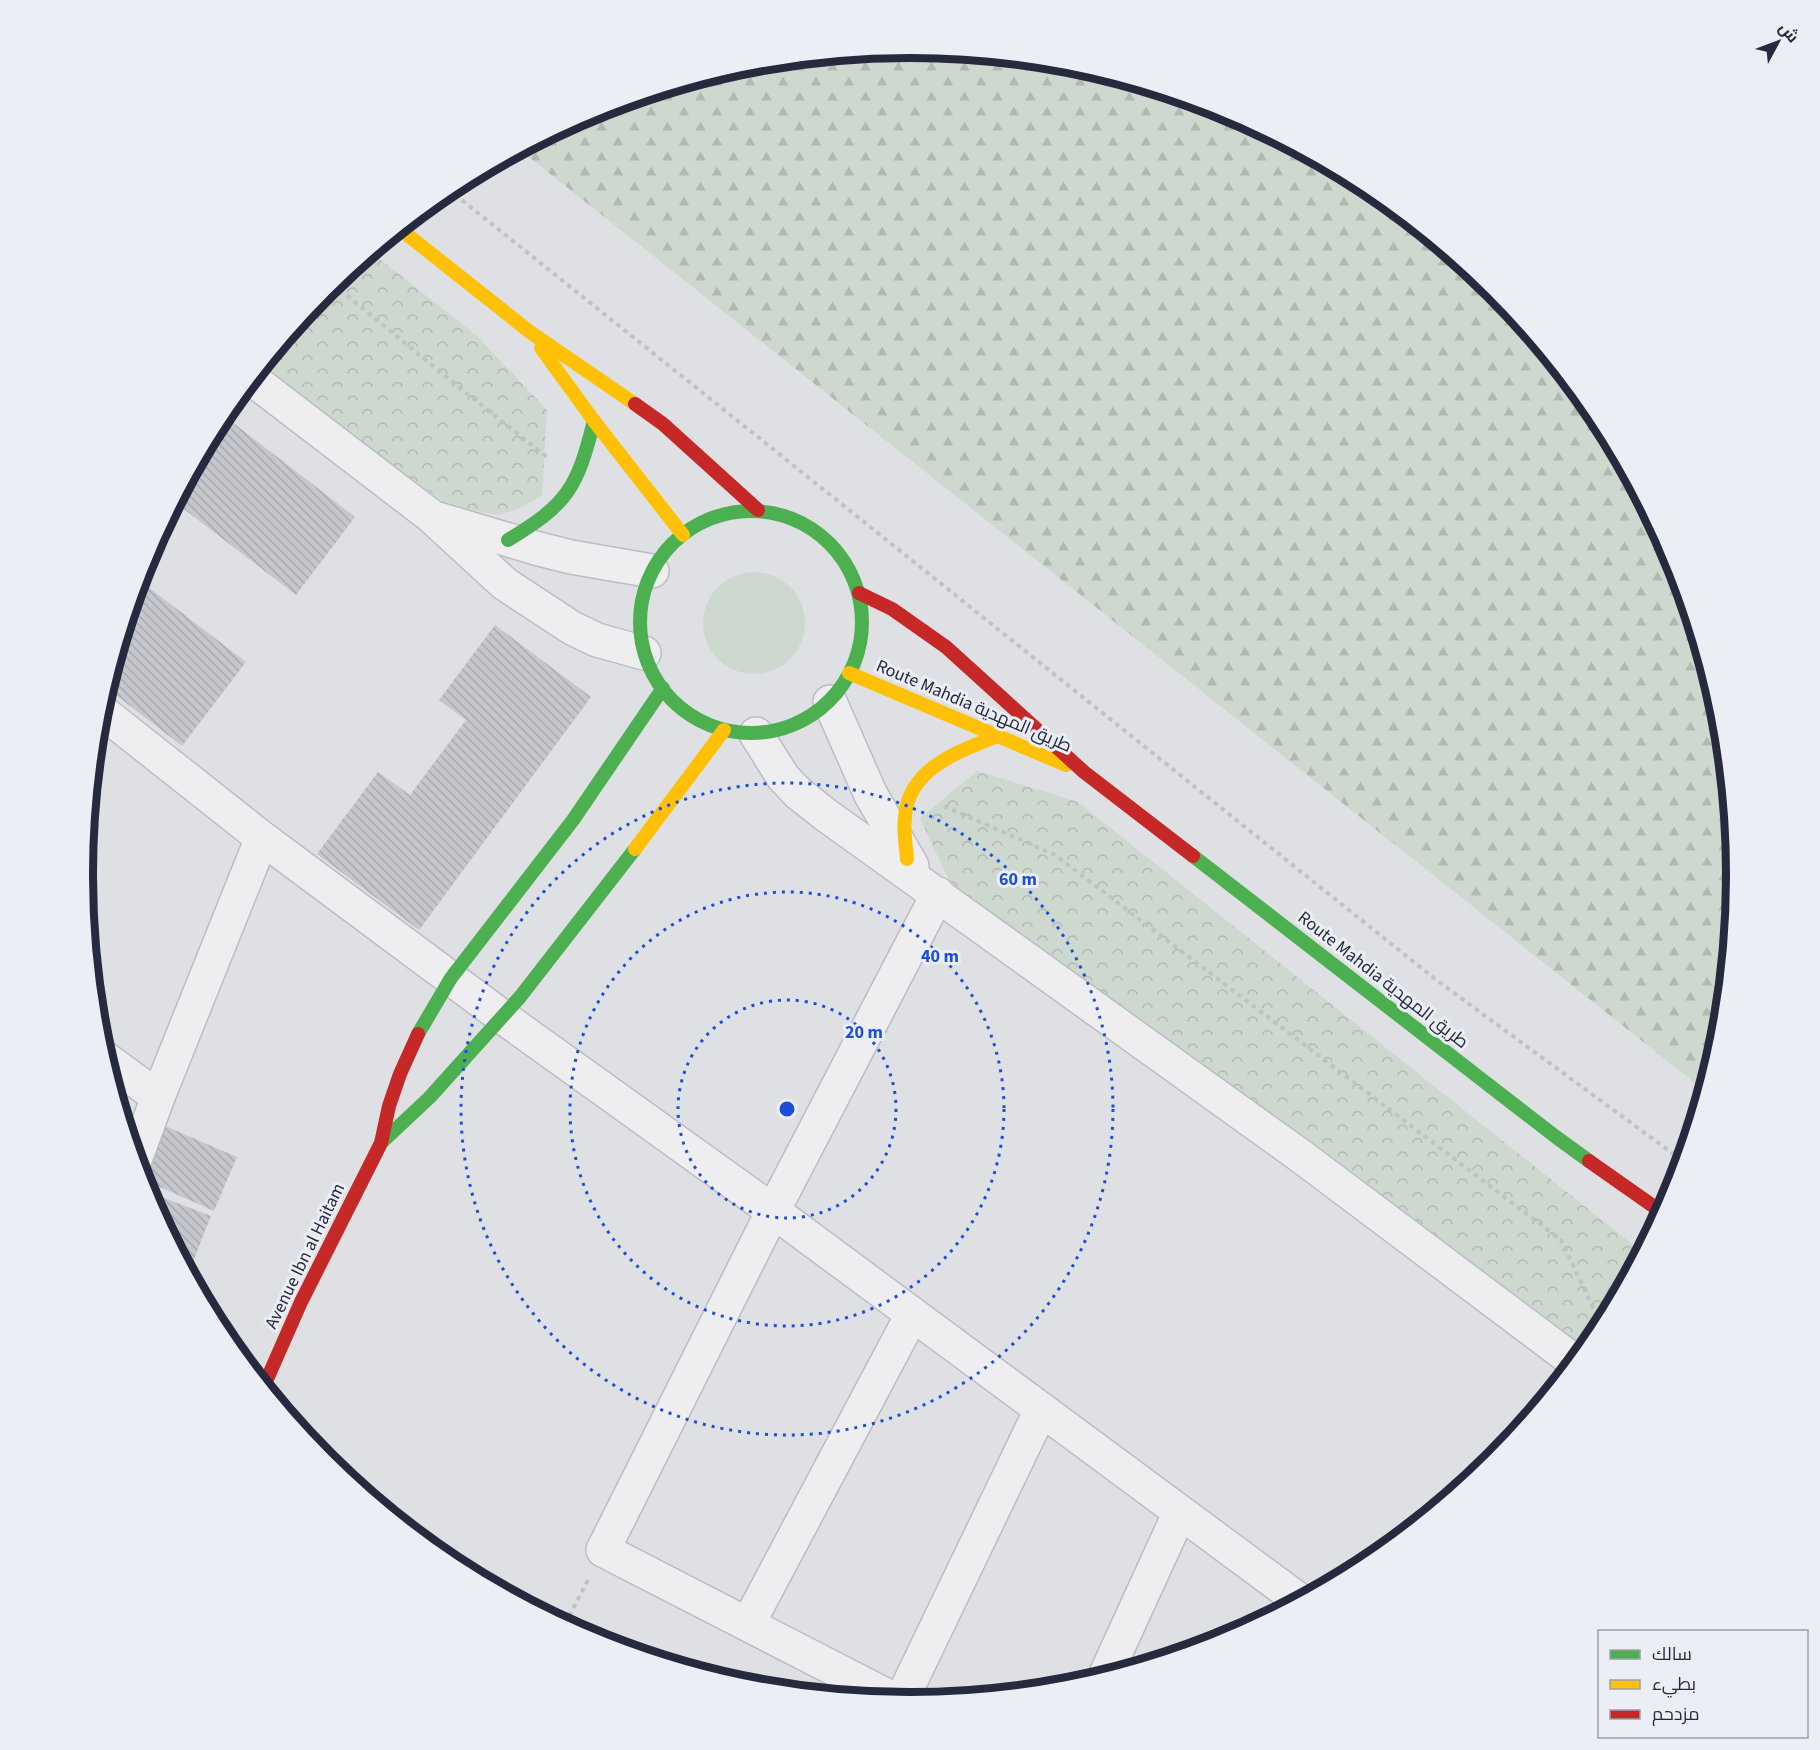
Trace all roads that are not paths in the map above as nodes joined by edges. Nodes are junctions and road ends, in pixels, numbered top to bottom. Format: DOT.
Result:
graph roads {
  1 [pos="405,233"];
  2 [pos="530,332"];
  3 [pos="258,384"];
  4 [pos="594,421"];
  5 [pos="758,510"];
  6 [pos="431,516"];
  7 [pos="683,535"];
  8 [pos="508,540"];
  9 [pos="652,571"];
  10 [pos="859,593"];
  11 [pos="644,653"];
  12 [pos="849,673"];
  13 [pos="663,688"];
  14 [pos="831,702"];
  15 [pos="109,717"];
  16 [pos="724,730"];
  17 [pos="756,734"];
  18 [pos="995,737"];
  19 [pos="1084,772"];
  20 [pos="262,838"];
  21 [pos="922,878"];
  22 [pos="451,978"];
  23 [pos="504,1018"];
  24 [pos="117,1067"];
  25 [pos="158,1097"];
  26 [pos="381,1143"];
  27 [pos="140,1145"];
  28 [pos="1655,1207"];
  29 [pos="773,1211"];
  30 [pos="912,1315"];
  31 [pos="1569,1357"];
  32 [pos="267,1378"];
  33 [pos="1041,1410"];
  34 [pos="1180,1512"];
  35 [pos="1293,1595"];
  36 [pos="748,1624"];
  37 [pos="1109,1667"];
  38 [pos="879,1691"];
  39 [pos="904,1692"];
  1 -- 2 [label="street"];
  2 -- 4 [label="street"];
  2 -- 5 [label="street"];
  3 -- 6 [label="street"];
  4 -- 7 [label="street"];
  4 -- 8 [label="street"];
  5 -- 7 [label="street"];
  5 -- 10 [label="street"];
  6 -- 8 [label="street"];
  6 -- 11 [label="street"];
  7 -- 9 [label="street"];
  8 -- 9 [label="street"];
  9 -- 11 [label="street"];
  10 -- 12 [label="street"];
  10 -- 19 [label="street, Route Mahdia طريق المهدية"];
  11 -- 13 [label="street"];
  12 -- 14 [label="street"];
  12 -- 18 [label="street, Route Mahdia طريق المهدية"];
  13 -- 16 [label="street"];
  13 -- 22 [label="street"];
  14 -- 17 [label="street"];
  14 -- 21 [label="street"];
  15 -- 20 [label="street"];
  16 -- 17 [label="street"];
  16 -- 23 [label="street"];
  17 -- 21 [label="street"];
  18 -- 19 [label="street, Route Mahdia طريق المهدية"];
  18 -- 21 [label="street"];
  19 -- 28 [label="street, Route Mahdia طريق المهدية"];
  20 -- 22 [label="street"];
  20 -- 25 [label="street"];
  21 -- 29 [label="street"];
  21 -- 31 [label="street"];
  22 -- 23 [label="street"];
  22 -- 26 [label="street"];
  23 -- 26 [label="street"];
  23 -- 29 [label="street"];
  24 -- 25 [label="street"];
  25 -- 27 [label="street"];
  26 -- 32 [label="street, Avenue Ibn al Haitam"];
  29 -- 30 [label="street"];
  29 -- 36 [label="street"];
  30 -- 33 [label="street"];
  30 -- 36 [label="street"];
  33 -- 34 [label="street"];
  33 -- 39 [label="street"];
  34 -- 35 [label="street"];
  34 -- 37 [label="street"];
  36 -- 38 [label="street"];
}
